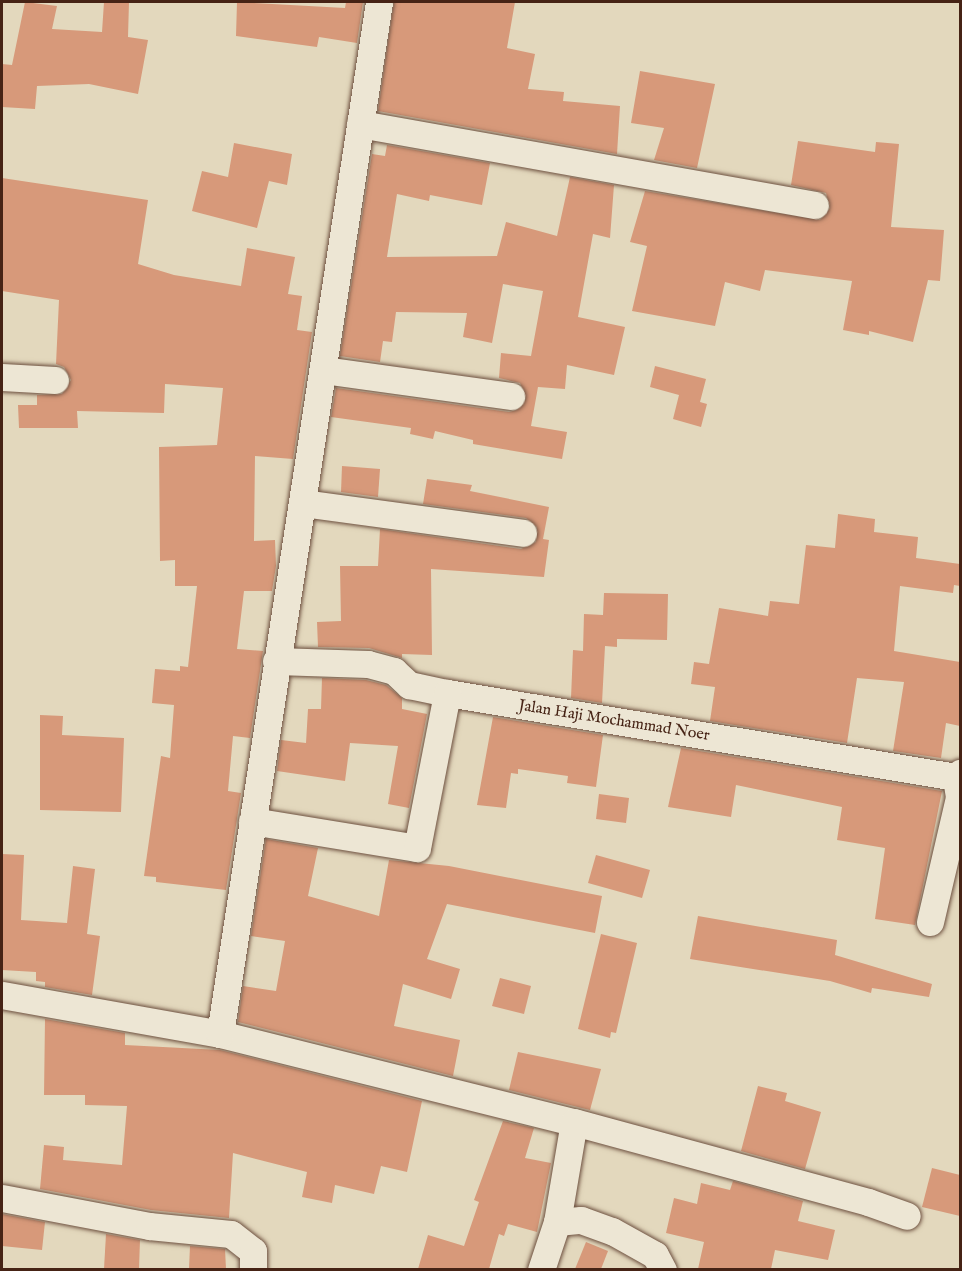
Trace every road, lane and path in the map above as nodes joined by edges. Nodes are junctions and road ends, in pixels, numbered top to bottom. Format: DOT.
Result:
graph roads {
  1 [pos="379,2"];
  2 [pos="360,123"];
  3 [pos="815,205"];
  4 [pos="323,370"];
  5 [pos="2,377"];
  6 [pos="55,380"];
  7 [pos="511,396"];
  8 [pos="302,503"];
  9 [pos="523,533"];
  10 [pos="276,661"];
  11 [pos="447,693"];
  12 [pos="958,775"];
  13 [pos="252,821"];
  14 [pos="930,922"];
  15 [pos="2,995"];
  16 [pos="220,1034"];
  17 [pos="574,1122"];
  18 [pos="2,1198"];
  19 [pos="907,1216"];
  20 [pos="556,1222"];
  21 [pos="253,1269"];
  22 [pos="541,1269"];
  23 [pos="663,1269"];
  1 -- 2 [label="street"];
  2 -- 3 [label="street"];
  2 -- 4 [label="street"];
  4 -- 7 [label="street"];
  4 -- 8 [label="street"];
  5 -- 6 [label="street"];
  8 -- 9 [label="street"];
  8 -- 10 [label="street"];
  10 -- 11 [label="street, Jalan Haji Mochammad Noer"];
  10 -- 13 [label="street"];
  11 -- 12 [label="street, Jalan Haji Mochammad Noer"];
  11 -- 13 [label="street"];
  12 -- 14 [label="street"];
  13 -- 16 [label="street"];
  15 -- 16 [label="street"];
  16 -- 17 [label="street"];
  17 -- 19 [label="street"];
  17 -- 20 [label="street"];
  18 -- 21 [label="street"];
  20 -- 22 [label="street"];
  20 -- 23 [label="street"];
}
